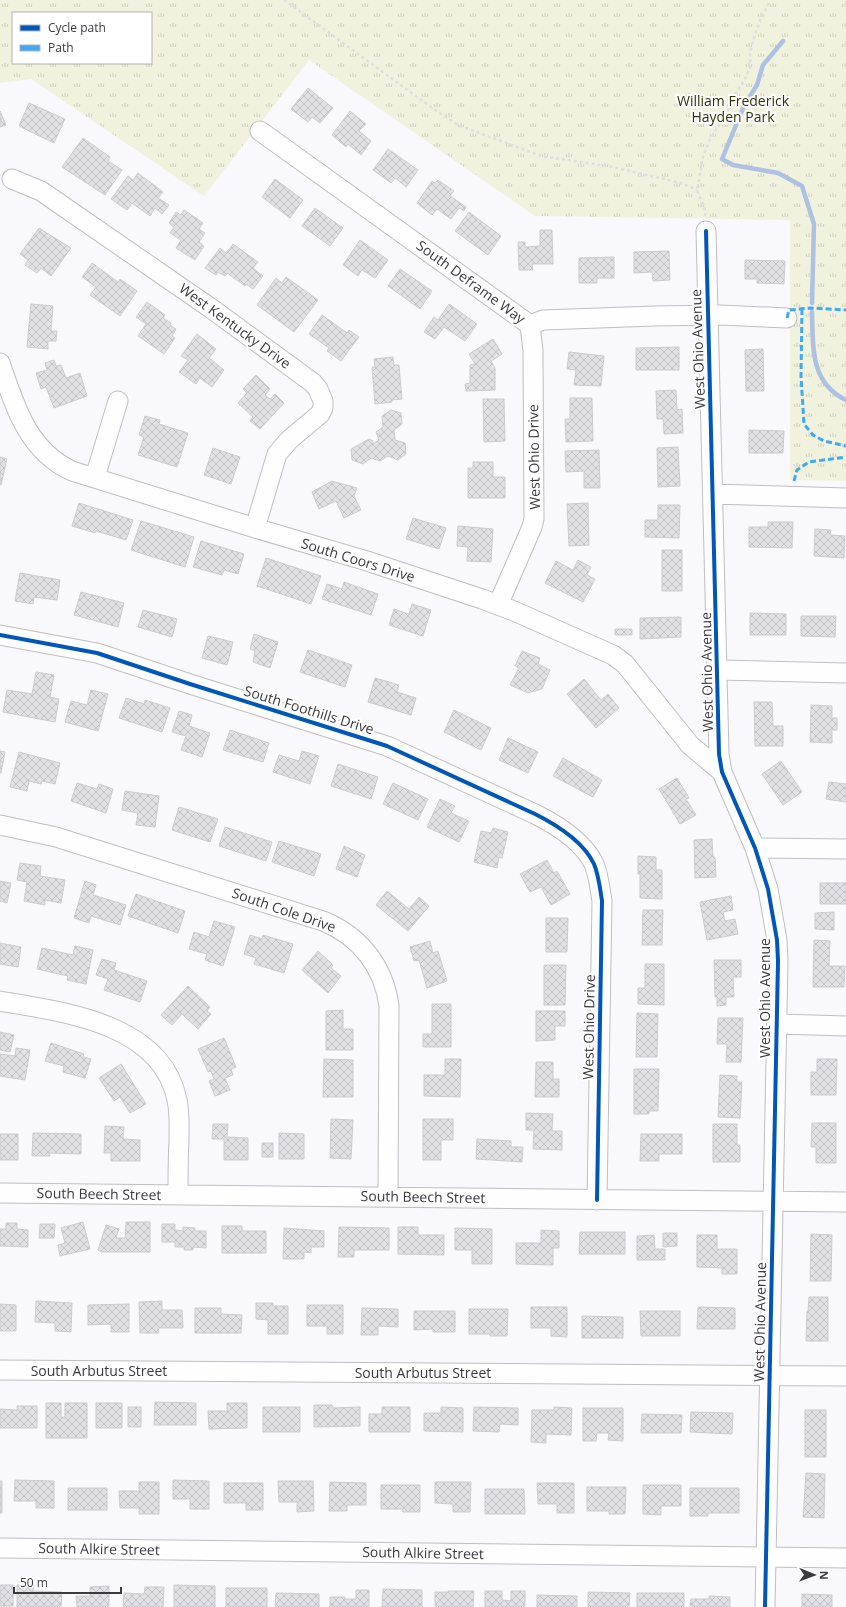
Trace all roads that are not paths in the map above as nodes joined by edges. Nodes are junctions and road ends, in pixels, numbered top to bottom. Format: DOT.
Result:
graph roads {
  1 [pos="260,131"];
  2 [pos="12,179"];
  3 [pos="706,231"];
  4 [pos="708,316"];
  5 [pos="787,318"];
  6 [pos="530,325"];
  7 [pos="0,363"];
  8 [pos="118,401"];
  9 [pos="95,477"];
  10 [pos="713,494"];
  11 [pos="846,498"];
  12 [pos="255,528"];
  13 [pos="498,605"];
  14 [pos="0,635"];
  15 [pos="718,670"];
  16 [pos="846,673"];
  17 [pos="722,772"];
  18 [pos="0,825"];
  19 [pos="755,848"];
  20 [pos="846,849"];
  21 [pos="589,856"];
  22 [pos="0,1001"];
  23 [pos="778,1024"];
  24 [pos="846,1026"];
  25 [pos="0,1193"];
  26 [pos="178,1195"];
  27 [pos="388,1197"];
  28 [pos="597,1200"];
  29 [pos="774,1202"];
  30 [pos="846,1202"];
  31 [pos="0,1370"];
  32 [pos="769,1375"];
  33 [pos="846,1376"];
  34 [pos="0,1548"];
  35 [pos="766,1557"];
  36 [pos="846,1558"];
  37 [pos="765,1607"];
  1 -- 6 [label="street, South Deframe Way"];
  2 -- 12 [label="street, West Kentucky Drive"];
  3 -- 4 [label="street, West Ohio Avenue"];
  4 -- 5 [label="street, South Deframe Way"];
  4 -- 6 [label="street, South Deframe Way"];
  4 -- 10 [label="street, West Ohio Avenue"];
  6 -- 13 [label="street, West Ohio Drive"];
  7 -- 9 [label="street, South Coors Drive"];
  8 -- 9 [label="street"];
  9 -- 12 [label="street, South Coors Drive"];
  10 -- 11 [label="street"];
  10 -- 15 [label="street, West Ohio Avenue"];
  12 -- 13 [label="street, South Coors Drive"];
  13 -- 17 [label="street, South Coors Drive"];
  14 -- 21 [label="street, South Foothills Drive"];
  15 -- 16 [label="street"];
  15 -- 17 [label="street, West Ohio Avenue"];
  17 -- 19 [label="street, West Ohio Avenue"];
  18 -- 27 [label="street, South Cole Drive"];
  19 -- 20 [label="street"];
  19 -- 23 [label="street, West Ohio Avenue"];
  21 -- 28 [label="street, West Ohio Drive"];
  22 -- 26 [label="street"];
  23 -- 24 [label="street"];
  23 -- 29 [label="street, West Ohio Avenue"];
  25 -- 26 [label="street, South Beech Street"];
  26 -- 27 [label="street, South Beech Street"];
  27 -- 28 [label="street, South Beech Street"];
  28 -- 29 [label="street, South Beech Street"];
  29 -- 30 [label="street, South Beech Street"];
  29 -- 32 [label="street, West Ohio Avenue"];
  31 -- 32 [label="street, South Arbutus Street"];
  32 -- 33 [label="street, South Arbutus Street"];
  32 -- 35 [label="street, West Ohio Avenue"];
  34 -- 35 [label="street, South Alkire Street"];
  35 -- 36 [label="street, South Alkire Street"];
  35 -- 37 [label="street, West Ohio Avenue"];
}
